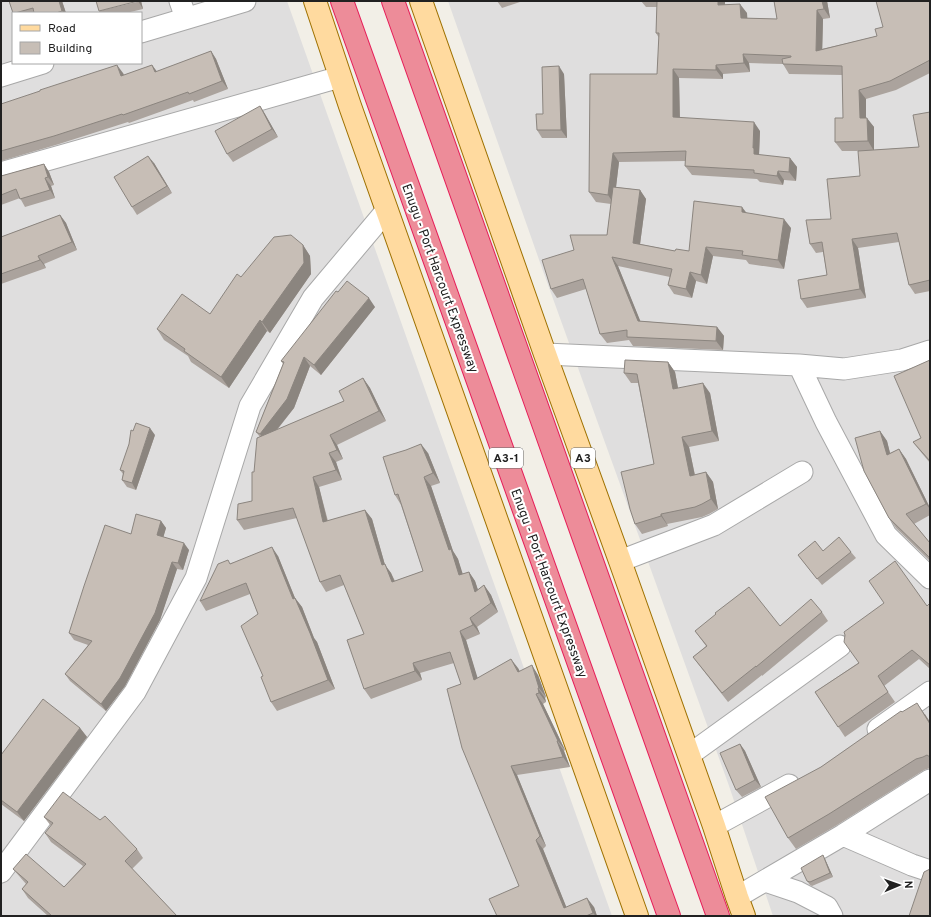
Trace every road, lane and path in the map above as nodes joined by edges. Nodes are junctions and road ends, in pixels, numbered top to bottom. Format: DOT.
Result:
graph roads {
  1 [pos="245,1"];
  2 [pos="315,1"];
  3 [pos="342,1"];
  4 [pos="393,1"];
  5 [pos="421,1"];
  6 [pos="183,10"];
  7 [pos="142,31"];
  8 [pos="40,64"];
  9 [pos="1,76"];
  10 [pos="340,78"];
  11 [pos="1,173"];
  12 [pos="387,210"];
  13 [pos="930,351"];
  14 [pos="545,354"];
  15 [pos="799,365"];
  16 [pos="802,472"];
  17 [pos="620,561"];
  18 [pos="930,578"];
  19 [pos="840,646"];
  20 [pos="930,692"];
  21 [pos="860,741"];
  22 [pos="689,755"];
  23 [pos="802,778"];
  24 [pos="930,780"];
  25 [pos="714,826"];
  26 [pos="842,835"];
  27 [pos="930,871"];
  28 [pos="1,872"];
  29 [pos="765,881"];
  30 [pos="740,906"];
  31 [pos="637,916"];
  32 [pos="669,916"];
  33 [pos="718,916"];
  34 [pos="832,916"];
  1 -- 6 [label="street"];
  2 -- 10 [label="main road"];
  3 -- 32 [label="highway, Enugu - Port Harcourt Expressway / A3-1"];
  4 -- 33 [label="highway"];
  5 -- 14 [label="main road, A3"];
  6 -- 7 [label="street"];
  8 -- 9 [label="street"];
  10 -- 11 [label="street"];
  10 -- 12 [label="main road"];
  12 -- 28 [label="street"];
  12 -- 31 [label="main road"];
  13 -- 15 [label="street"];
  14 -- 15 [label="street"];
  14 -- 17 [label="main road, A3"];
  15 -- 18 [label="street"];
  16 -- 17 [label="street"];
  17 -- 22 [label="main road, A3"];
  19 -- 22 [label="street"];
  20 -- 21 [label="street"];
  22 -- 25 [label="main road, A3"];
  23 -- 25 [label="street"];
  24 -- 26 [label="street"];
  25 -- 30 [label="main road, A3"];
  26 -- 27 [label="street"];
  26 -- 29 [label="street"];
  29 -- 30 [label="street"];
  29 -- 34 [label="street"];
}
